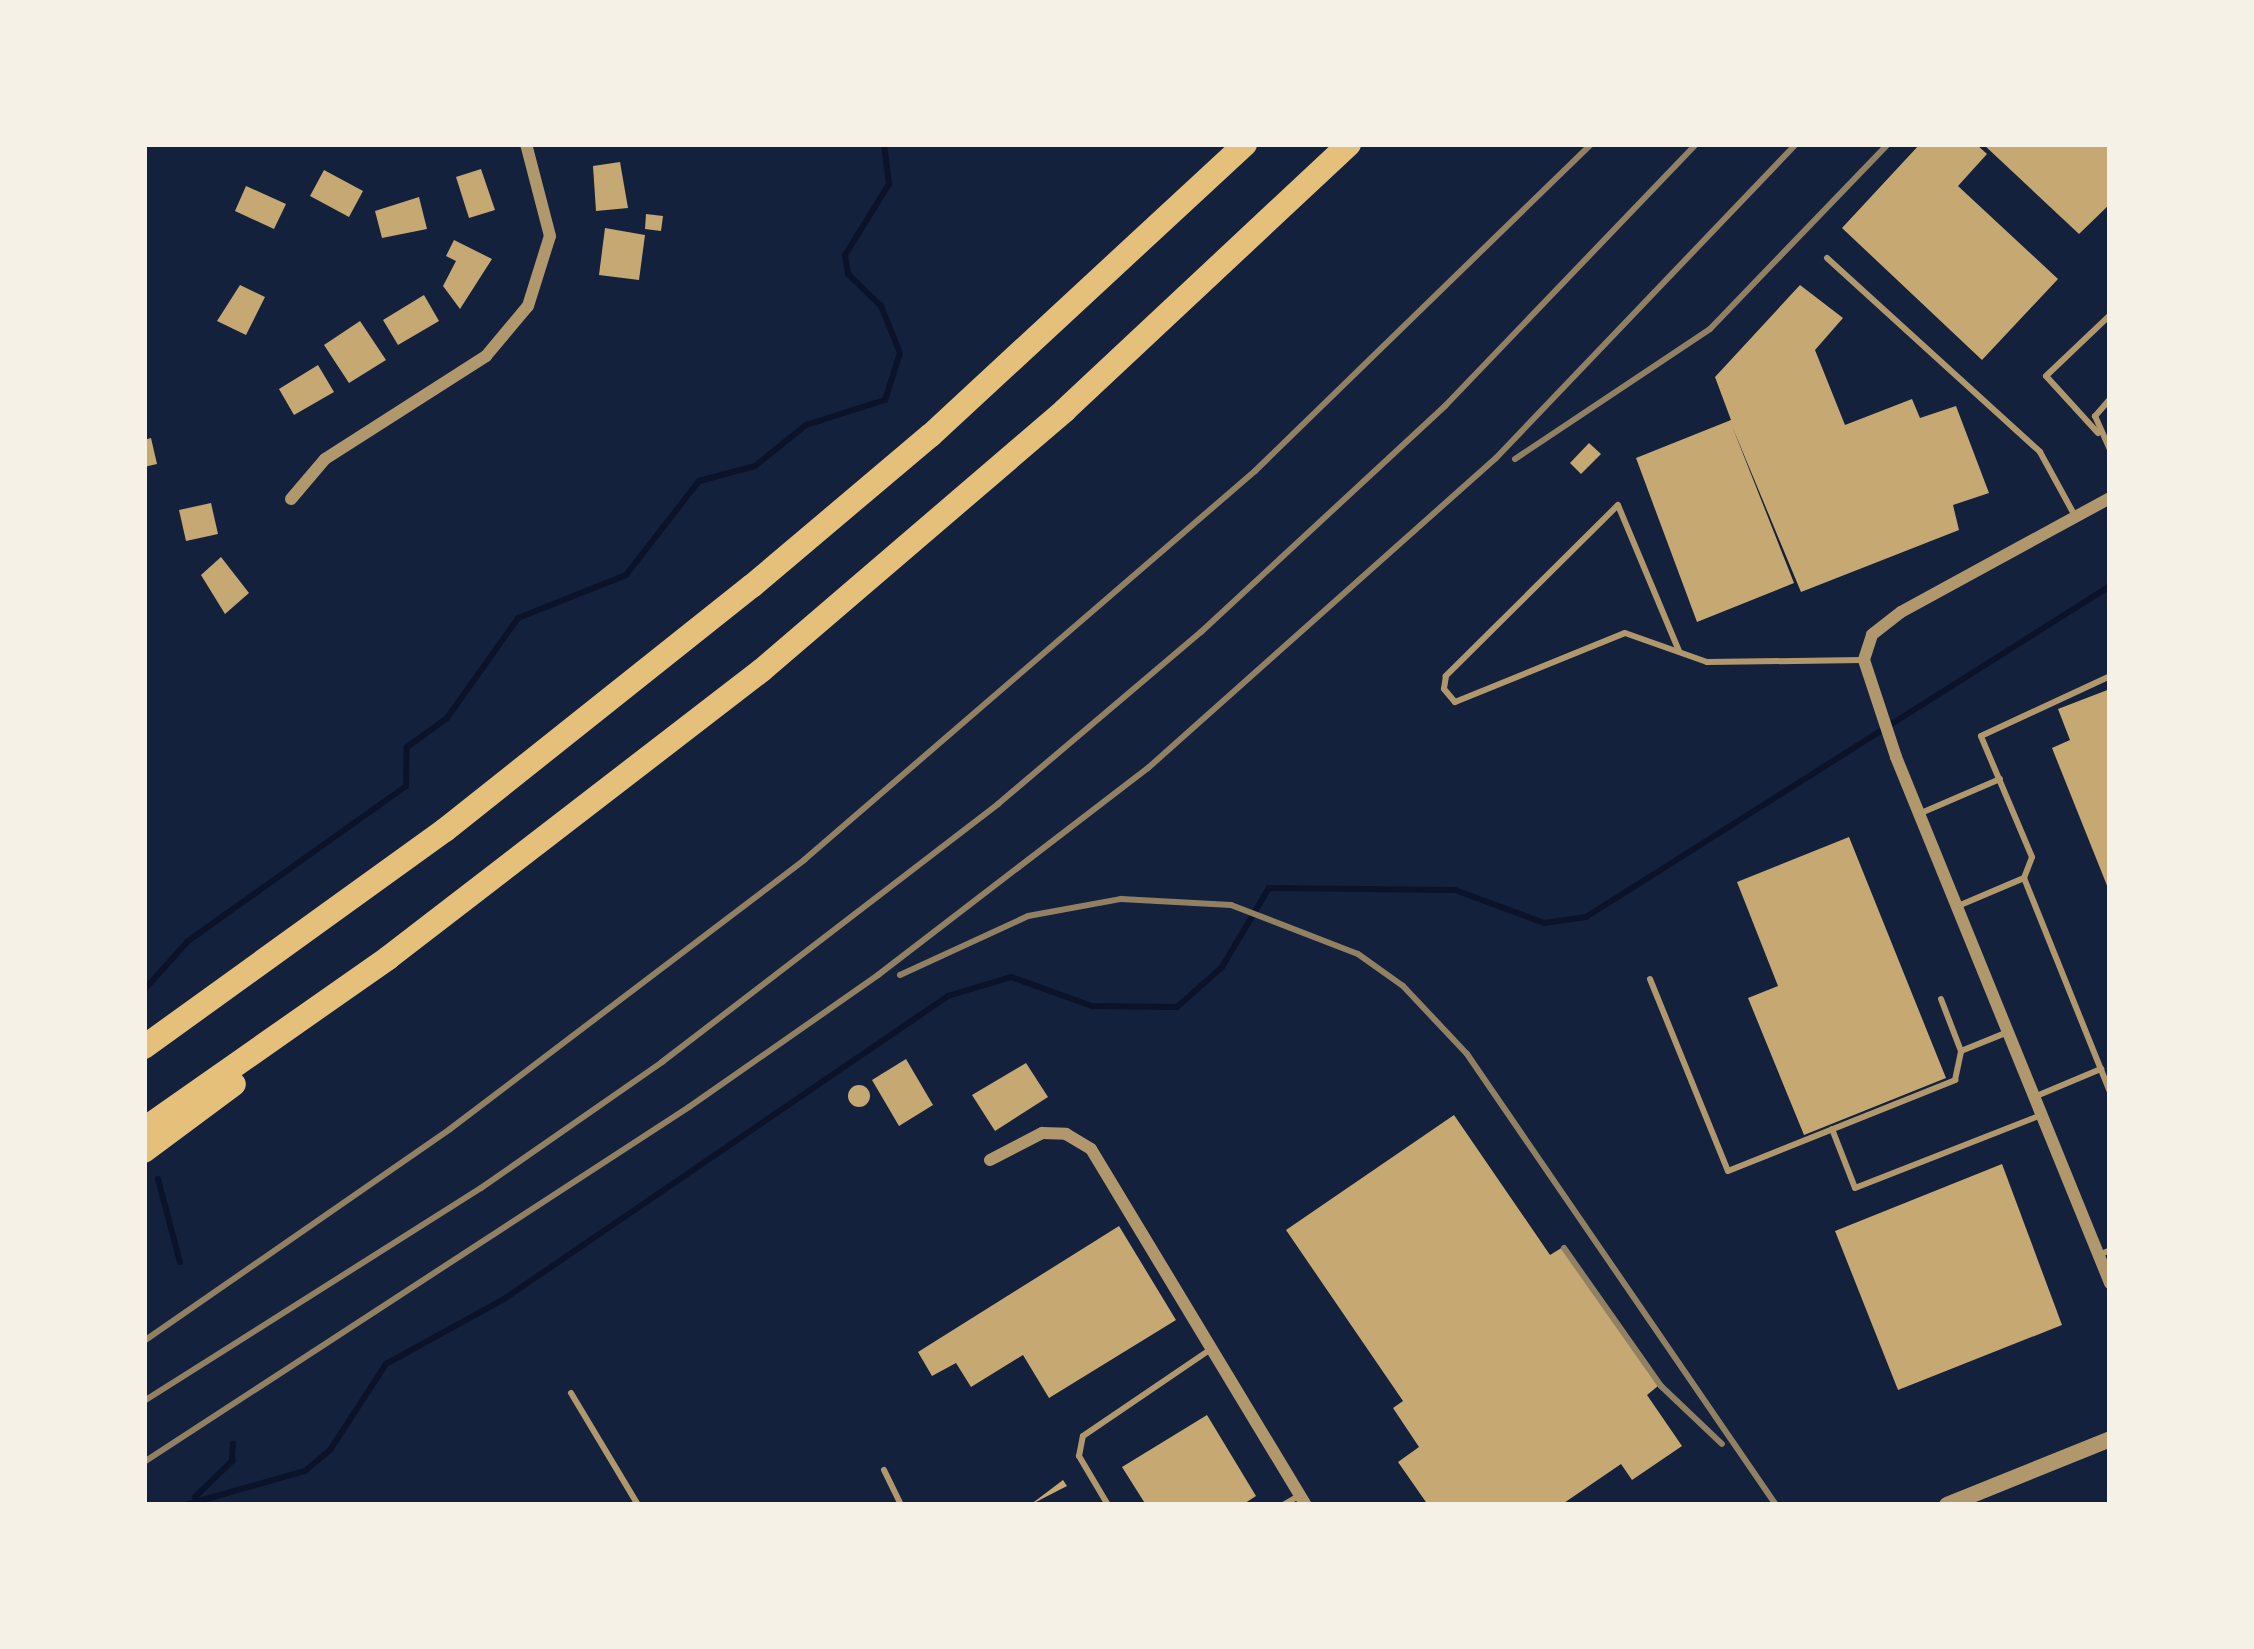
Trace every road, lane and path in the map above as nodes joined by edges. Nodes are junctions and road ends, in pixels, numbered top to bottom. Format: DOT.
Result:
graph roads {
  1 [pos="526,144"];
  2 [pos="1245,144"];
  3 [pos="1349,144"];
  4 [pos="1827,258"];
  5 [pos="2110,315"];
  6 [pos="2110,399"];
  7 [pos="2098,434"];
  8 [pos="2110,449"];
  9 [pos="2110,498"];
  10 [pos="291,499"];
  11 [pos="2076,517"];
  12 [pos="1678,651"];
  13 [pos="1864,660"];
  14 [pos="2110,676"];
  15 [pos="2000,779"];
  16 [pos="1919,814"];
  17 [pos="2024,878"];
  18 [pos="1957,906"];
  19 [pos="1650,979"];
  20 [pos="1941,998"];
  21 [pos="323,1006"];
  22 [pos="2008,1032"];
  23 [pos="144,1047"];
  24 [pos="1960,1051"];
  25 [pos="2101,1069"];
  26 [pos="2110,1092"];
  27 [pos="2034,1096"];
  28 [pos="2042,1114"];
  29 [pos="144,1129"];
  30 [pos="1832,1129"];
  31 [pos="144,1150"];
  32 [pos="991,1160"];
  33 [pos="2104,1252"];
  34 [pos="2110,1283"];
  35 [pos="1211,1349"];
  36 [pos="571,1393"];
  37 [pos="2110,1438"];
  38 [pos="884,1470"];
  39 [pos="1304,1500"];
  40 [pos="638,1505"];
  41 [pos="902,1505"];
  42 [pos="1108,1505"];
  43 [pos="1283,1505"];
  44 [pos="1947,1505"];
  1 -- 10 [label="street"];
  2 -- 23 [label="highway"];
  3 -- 21 [label="highway"];
  4 -- 11 [label="lane"];
  5 -- 7 [label="lane"];
  6 -- 7 [label="lane"];
  7 -- 8 [label="lane"];
  9 -- 11 [label="street"];
  11 -- 13 [label="street"];
  12 -- 12 [label="lane"];
  12 -- 13 [label="lane"];
  13 -- 16 [label="street"];
  14 -- 15 [label="lane"];
  15 -- 16 [label="lane"];
  15 -- 17 [label="lane"];
  16 -- 18 [label="street"];
  17 -- 18 [label="lane"];
  17 -- 25 [label="lane"];
  18 -- 22 [label="street"];
  19 -- 30 [label="lane"];
  20 -- 24 [label="lane"];
  21 -- 29 [label="highway"];
  21 -- 31 [label="highway"];
  22 -- 24 [label="lane"];
  22 -- 27 [label="street"];
  24 -- 30 [label="lane"];
  25 -- 26 [label="lane"];
  25 -- 27 [label="lane"];
  27 -- 28 [label="street"];
  28 -- 30 [label="lane"];
  28 -- 33 [label="street"];
  32 -- 35 [label="street"];
  33 -- 34 [label="street"];
  35 -- 39 [label="street"];
  35 -- 42 [label="lane"];
  36 -- 40 [label="lane"];
  37 -- 44 [label="street"];
  38 -- 41 [label="lane"];
  39 -- 43 [label="lane"];
}
